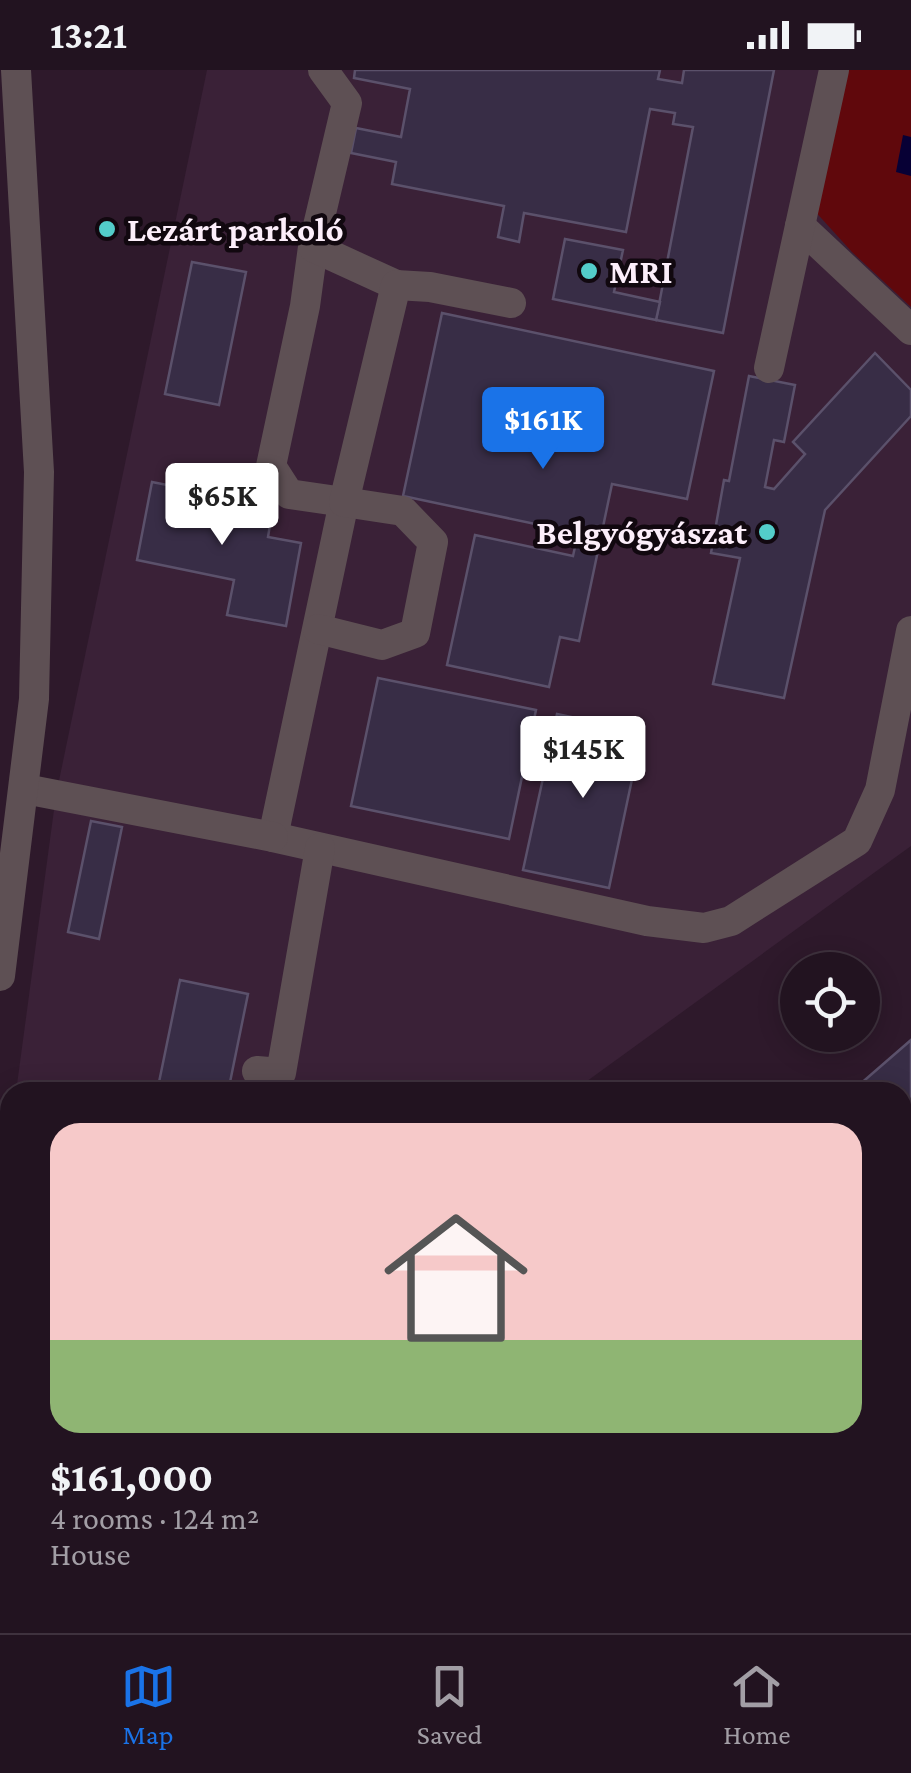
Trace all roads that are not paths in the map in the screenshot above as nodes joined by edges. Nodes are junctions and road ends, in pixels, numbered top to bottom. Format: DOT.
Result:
graph roads {
  1 [pos="16,70"];
  2 [pos="323,70"];
  3 [pos="834,70"];
  4 [pos="800,226"];
  5 [pos="313,247"];
  6 [pos="396,285"];
  7 [pos="511,303"];
  8 [pos="911,330"];
  9 [pos="769,368"];
  10 [pos="344,502"];
  11 [pos="318,629"];
  12 [pos="911,631"];
  13 [pos="25,789"];
  14 [pos="274,837"];
  15 [pos="320,848"];
  16 [pos="0,976"];
  17 [pos="257,1071"];
  1 -- 13 [label="street"];
  2 -- 5 [label="street"];
  3 -- 4 [label="street"];
  4 -- 8 [label="street"];
  4 -- 9 [label="street"];
  5 -- 6 [label="street"];
  5 -- 10 [label="street"];
  6 -- 7 [label="street"];
  6 -- 10 [label="street"];
  10 -- 11 [label="street"];
  10 -- 11 [label="street"];
  11 -- 14 [label="street"];
  12 -- 15 [label="street"];
  13 -- 14 [label="street"];
  13 -- 16 [label="street"];
  14 -- 15 [label="street"];
  15 -- 17 [label="street"];
}
